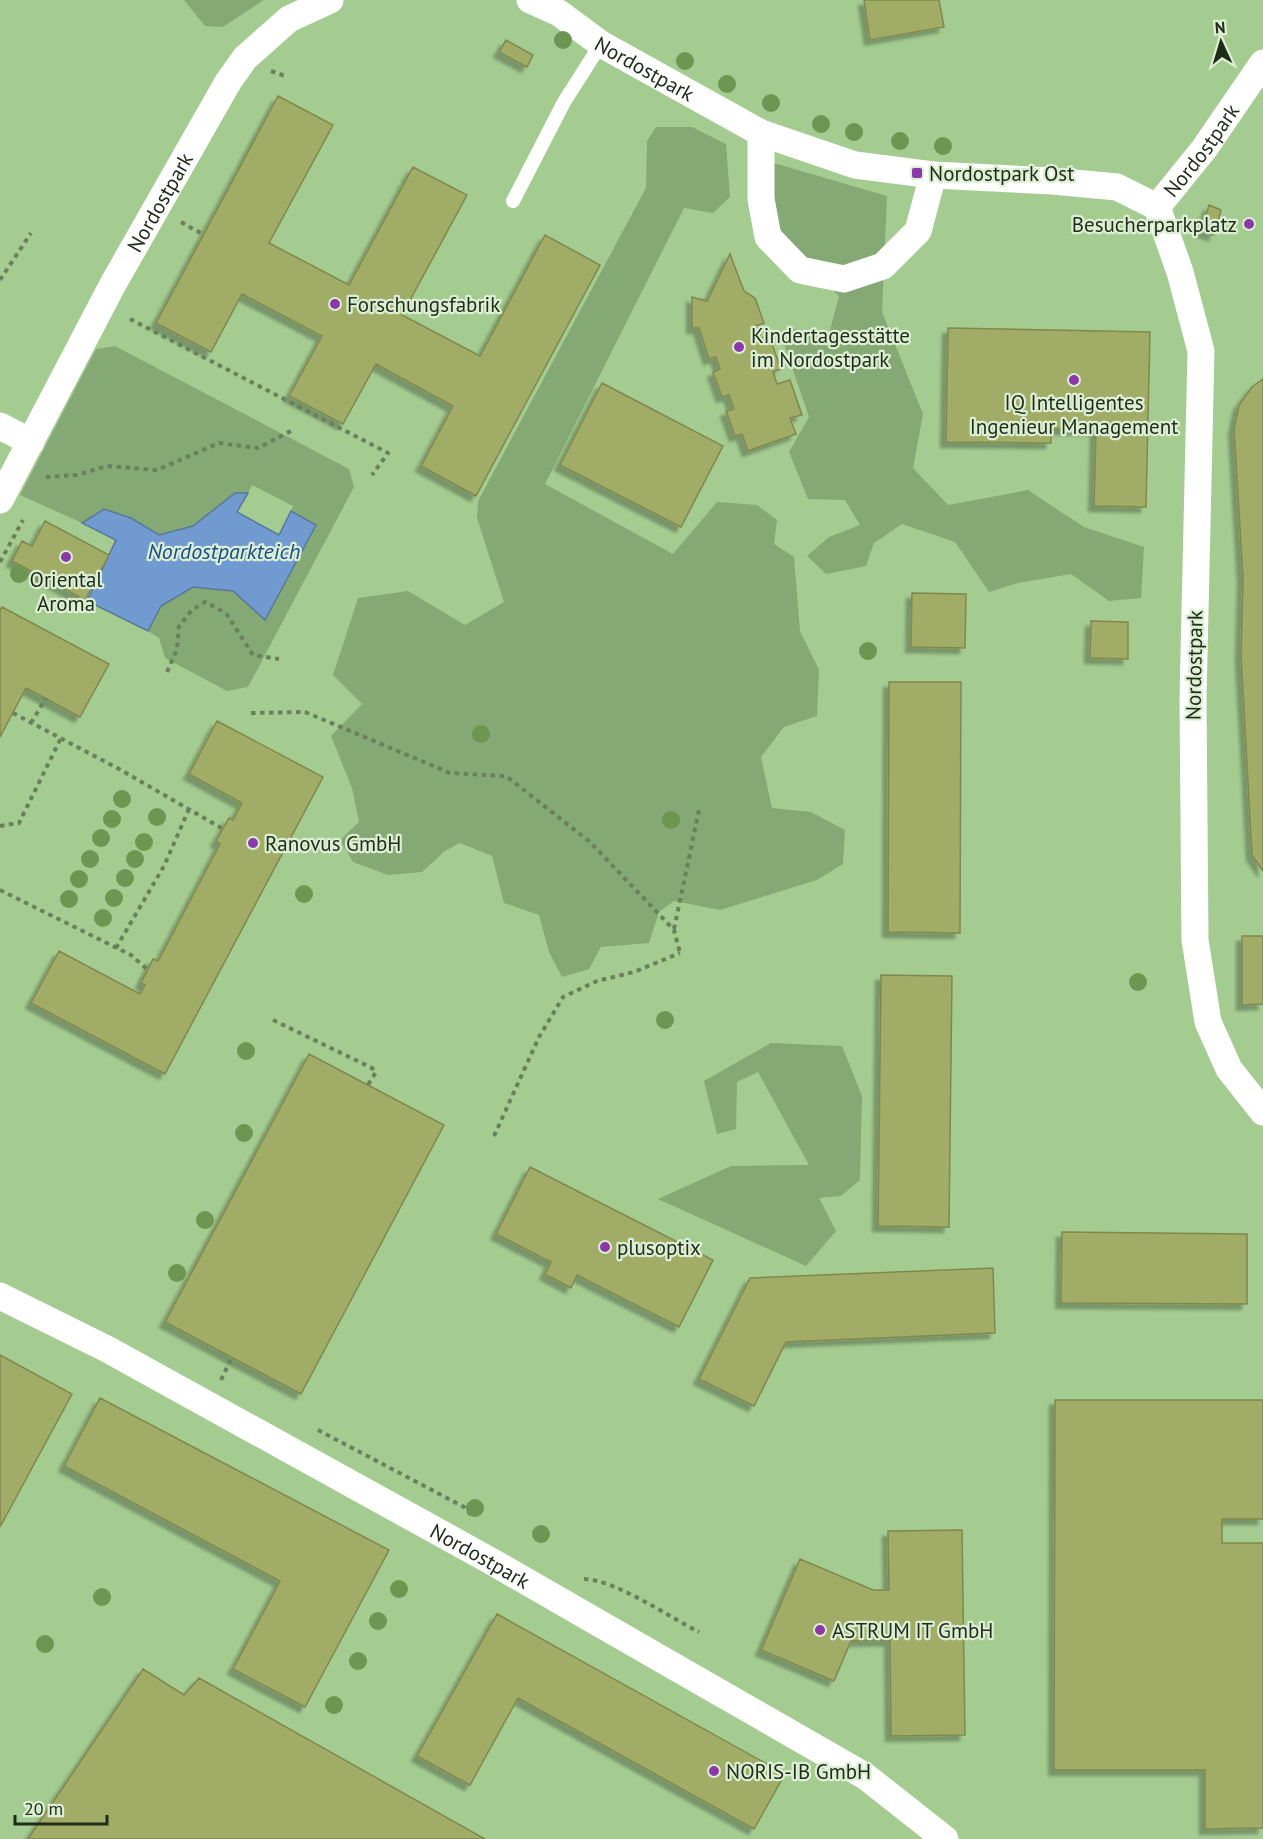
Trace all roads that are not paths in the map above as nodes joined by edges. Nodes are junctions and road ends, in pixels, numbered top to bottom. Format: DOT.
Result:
graph roads {
  1 [pos="330,0"];
  2 [pos="530,0"];
  3 [pos="601,44"];
  4 [pos="1263,63"];
  5 [pos="761,133"];
  6 [pos="933,175"];
  7 [pos="513,201"];
  8 [pos="1157,207"];
  9 [pos="0,426"];
  10 [pos="31,442"];
  11 [pos="0,500"];
  12 [pos="1263,1112"];
  13 [pos="0,1296"];
  14 [pos="945,1839"];
  1 -- 10 [label="street, Nordostpark"];
  2 -- 3 [label="street, Nordostpark"];
  3 -- 5 [label="street, Nordostpark"];
  3 -- 7 [label="lane"];
  4 -- 8 [label="street, Nordostpark"];
  5 -- 6 [label="street, Nordostpark"];
  5 -- 6 [label="street"];
  6 -- 8 [label="street, Nordostpark"];
  8 -- 12 [label="street, Nordostpark"];
  9 -- 10 [label="street"];
  10 -- 11 [label="street, Nordostpark"];
  13 -- 14 [label="street, Nordostpark"];
}
